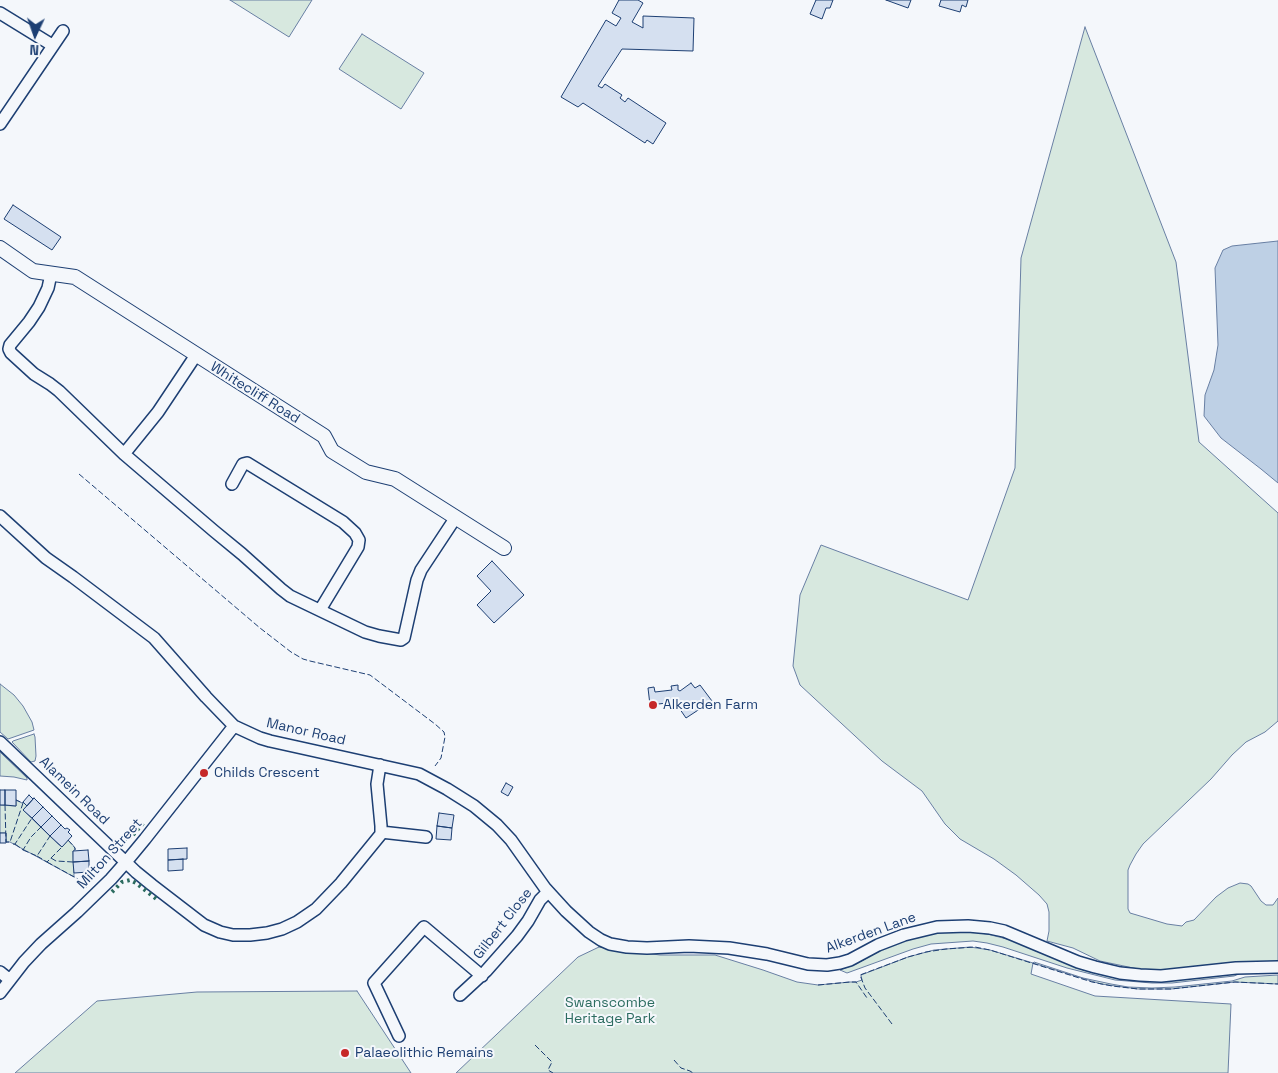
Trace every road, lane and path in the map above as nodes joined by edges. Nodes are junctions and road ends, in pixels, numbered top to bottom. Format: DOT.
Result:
graph roads {
  1 [pos="0,13"];
  2 [pos="63,31"];
  3 [pos="52,45"];
  4 [pos="0,124"];
  5 [pos="0,248"];
  6 [pos="52,274"];
  7 [pos="196,355"];
  8 [pos="124,454"];
  9 [pos="232,484"];
  10 [pos="0,516"];
  11 [pos="456,518"];
  12 [pos="504,548"];
  13 [pos="320,610"];
  14 [pos="234,726"];
  15 [pos="0,742"];
  16 [pos="380,765"];
  17 [pos="381,832"];
  18 [pos="426,837"];
  19 [pos="126,862"];
  20 [pos="548,892"];
  21 [pos="1278,967"];
  22 [pos="0,972"];
  23 [pos="482,976"];
  24 [pos="10,980"];
  25 [pos="0,993"];
  26 [pos="460,995"];
  27 [pos="399,1036"];
  1 -- 3 [label="street"];
  2 -- 3 [label="street"];
  3 -- 4 [label="street"];
  5 -- 6 [label="street, Whitecliff Road"];
  6 -- 7 [label="street, Whitecliff Road"];
  6 -- 8 [label="street"];
  7 -- 8 [label="street"];
  7 -- 11 [label="street, Whitecliff Road"];
  8 -- 13 [label="street"];
  9 -- 13 [label="street"];
  10 -- 14 [label="street, Manor Road"];
  11 -- 12 [label="street, Whitecliff Road"];
  11 -- 13 [label="street"];
  14 -- 16 [label="street, Manor Road"];
  14 -- 19 [label="street, Milton Street"];
  15 -- 19 [label="street, Alamein Road"];
  16 -- 17 [label="street"];
  16 -- 20 [label="street, Manor Road"];
  17 -- 18 [label="street"];
  17 -- 19 [label="street"];
  19 -- 24 [label="street, Milton Street"];
  20 -- 21 [label="street, Alkerden Lane"];
  20 -- 23 [label="street, Gilbert Close"];
  22 -- 24 [label="street"];
  23 -- 26 [label="street, Gilbert Close"];
  23 -- 27 [label="street"];
  24 -- 25 [label="street, Milton Street"];
}
